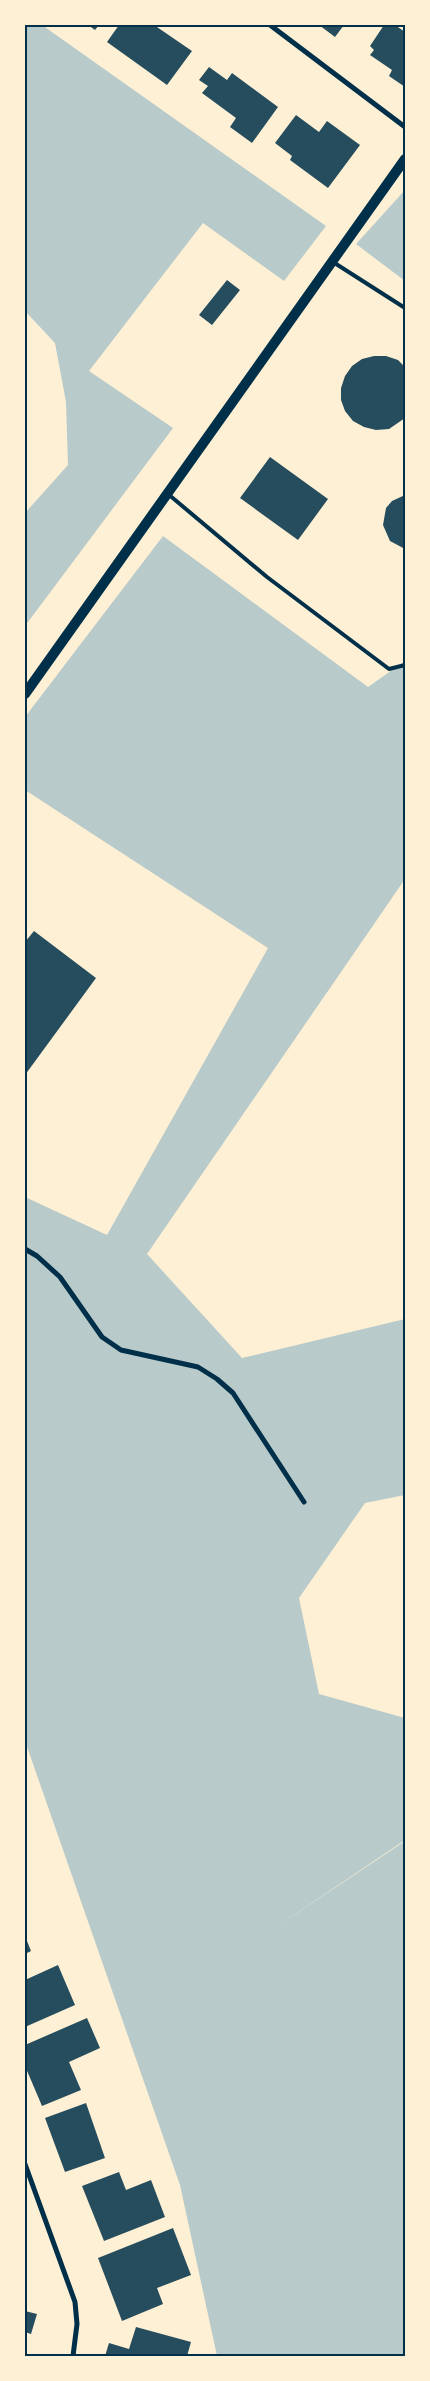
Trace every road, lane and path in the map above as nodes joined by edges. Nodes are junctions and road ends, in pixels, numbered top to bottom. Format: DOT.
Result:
graph roads {
  1 [pos="270,25"];
  2 [pos="405,127"];
  3 [pos="405,159"];
  4 [pos="331,261"];
  5 [pos="405,308"];
  6 [pos="168,493"];
  7 [pos="405,665"];
  8 [pos="25,694"];
  9 [pos="25,1249"];
  10 [pos="304,1502"];
  11 [pos="25,2164"];
  12 [pos="73,2356"];
  1 -- 2 [label="street"];
  3 -- 4 [label="main road"];
  4 -- 5 [label="lane"];
  4 -- 6 [label="main road"];
  6 -- 7 [label="lane"];
  6 -- 8 [label="main road"];
  9 -- 10 [label="street"];
  11 -- 12 [label="street"];
}
